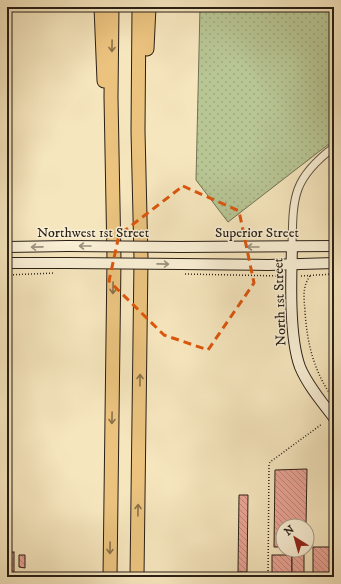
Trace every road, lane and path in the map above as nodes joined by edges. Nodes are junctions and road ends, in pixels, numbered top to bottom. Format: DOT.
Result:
graph roads {
  1 [pos="101,7"];
  2 [pos="112,7"];
  3 [pos="139,7"];
  4 [pos="149,7"];
  5 [pos="334,147"];
  6 [pos="112,202"];
  7 [pos="140,214"];
  8 [pos="7,246"];
  9 [pos="180,246"];
  10 [pos="334,246"];
  11 [pos="292,247"];
  12 [pos="7,263"];
  13 [pos="334,263"];
  14 [pos="291,265"];
  15 [pos="181,269"];
  16 [pos="59,273"];
  17 [pos="334,274"];
  18 [pos="7,275"];
  19 [pos="307,275"];
  20 [pos="310,275"];
  21 [pos="281,276"];
  22 [pos="334,400"];
  23 [pos="334,418"];
  24 [pos="322,424"];
  25 [pos="110,577"];
  26 [pos="137,577"];
  27 [pos="268,577"];
  1 -- 6 [label="highway"];
  2 -- 6 [label="highway, one-way"];
  3 -- 7 [label="highway"];
  4 -- 7 [label="highway"];
  5 -- 11 [label="street"];
  6 -- 25 [label="highway, one-way"];
  26 -- 7 [label="highway, one-way"];
  9 -- 8 [label="main road, Northwest 1st Street, one-way, bridge"];
  11 -- 9 [label="main road, Superior Street, one-way"];
  10 -- 11 [label="main road, Superior Street"];
  11 -- 14 [label="main road, North 1st Street"];
  12 -- 15 [label="main road, one-way, bridge"];
  13 -- 14 [label="main road"];
  14 -- 15 [label="main road"];
  14 -- 23 [label="main road, North 1st Street"];
  15 -- 21 [label="path"];
  16 -- 18 [label="path"];
  17 -- 20 [label="path"];
  19 -- 20 [label="path"];
  20 -- 22 [label="path"];
  24 -- 27 [label="path"];
}
